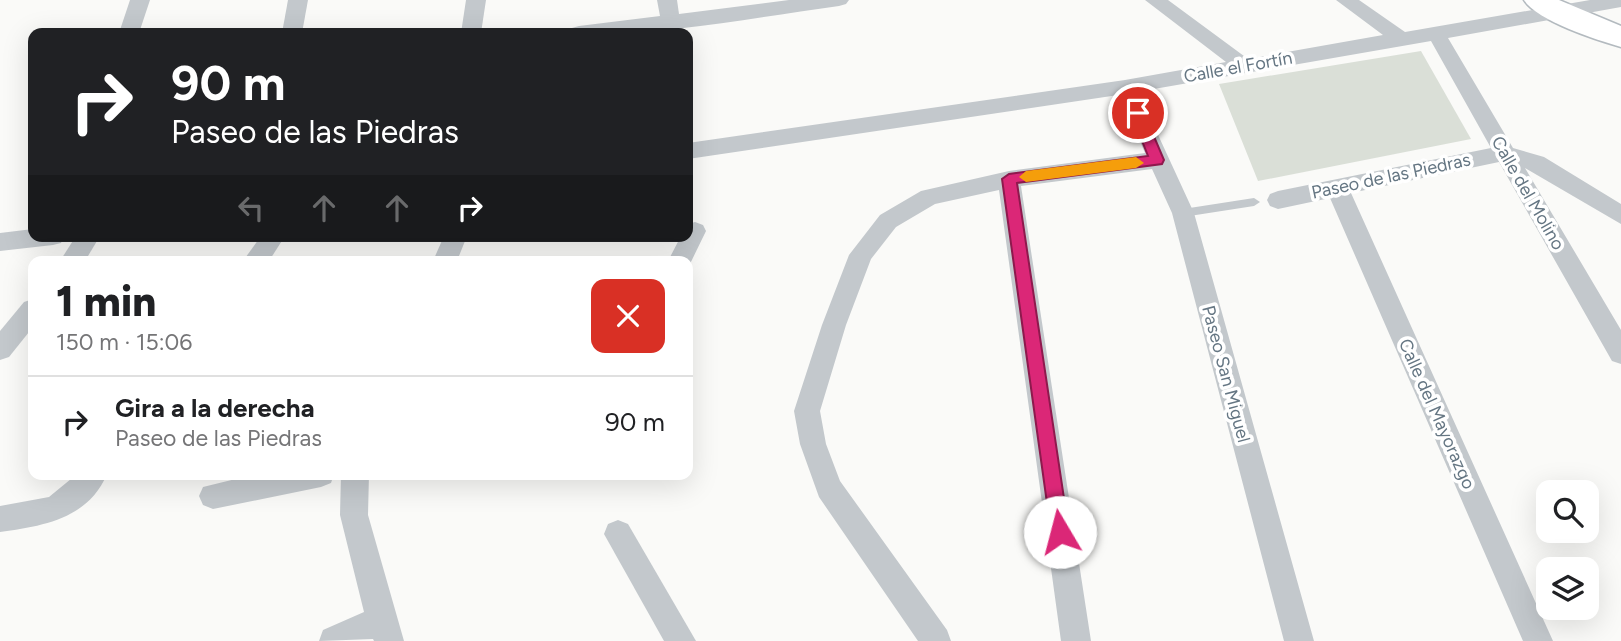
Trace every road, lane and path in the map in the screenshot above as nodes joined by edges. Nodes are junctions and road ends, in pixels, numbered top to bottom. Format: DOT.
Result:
graph roads {
  1 [pos="140,0"];
  2 [pos="298,0"];
  3 [pos="476,0"];
  4 [pos="667,0"];
  5 [pos="839,0"];
  6 [pos="1155,0"];
  7 [pos="1346,0"];
  8 [pos="1621,1"];
  9 [pos="1566,5"];
  10 [pos="670,22"];
  11 [pos="131,28"];
  12 [pos="293,28"];
  13 [pos="472,28"];
  14 [pos="620,28"];
  15 [pos="1437,33"];
  16 [pos="1619,36"];
  17 [pos="1402,39"];
  18 [pos="1244,66"];
  19 [pos="1138,113"];
  20 [pos="693,150"];
  21 [pos="1504,153"];
  22 [pos="1157,160"];
  23 [pos="1009,179"];
  24 [pos="1337,188"];
  25 [pos="1278,200"];
  26 [pos="1254,202"];
  27 [pos="1183,213"];
  28 [pos="1621,215"];
  29 [pos="695,231"];
  30 [pos="693,235"];
  31 [pos="28,239"];
  32 [pos="0,242"];
  33 [pos="269,242"];
  34 [pos="259,256"];
  35 [pos="28,315"];
  36 [pos="0,349"];
  37 [pos="1621,353"];
  38 [pos="90,480"];
  39 [pos="292,480"];
  40 [pos="355,480"];
  41 [pos="213,496"];
  42 [pos="0,519"];
  43 [pos="618,534"];
  44 [pos="385,631"];
  45 [pos="334,641"];
  46 [pos="681,641"];
  47 [pos="936,641"];
  48 [pos="1076,641"];
  49 [pos="1299,641"];
  50 [pos="1538,641"];
  1 -- 11 [label="street"];
  2 -- 12 [label="street"];
  3 -- 13 [label="street"];
  4 -- 10 [label="street"];
  5 -- 10 [label="street"];
  6 -- 18 [label="street"];
  7 -- 17 [label="street"];
  8 -- 9 [label="street, Calle el Fortín"];
  9 -- 15 [label="street, Calle el Fortín"];
  9 -- 16 [label="street"];
  10 -- 14 [label="street"];
  15 -- 17 [label="street, Calle el Fortín"];
  15 -- 21 [label="street, Calle del Molino"];
  17 -- 18 [label="street, Calle el Fortín"];
  18 -- 20 [label="street, Calle el Fortín"];
  19 -- 22 [label="street, Paseo San Miguel"];
  21 -- 24 [label="street, Paseo de las Piedras"];
  21 -- 28 [label="street"];
  21 -- 37 [label="street, Calle del Molino"];
  22 -- 23 [label="street"];
  22 -- 27 [label="street, Paseo San Miguel"];
  23 -- 47 [label="street"];
  23 -- 48 [label="street"];
  24 -- 25 [label="street, Paseo de las Piedras"];
  24 -- 50 [label="street, Calle del Mayorazgo"];
  26 -- 27 [label="lane"];
  27 -- 49 [label="street, Paseo San Miguel"];
  29 -- 30 [label="street"];
  31 -- 32 [label="street"];
  33 -- 34 [label="street"];
  35 -- 36 [label="street"];
  38 -- 42 [label="street"];
  39 -- 41 [label="street"];
  40 -- 44 [label="street"];
  43 -- 46 [label="street"];
  44 -- 45 [label="street"];
}
